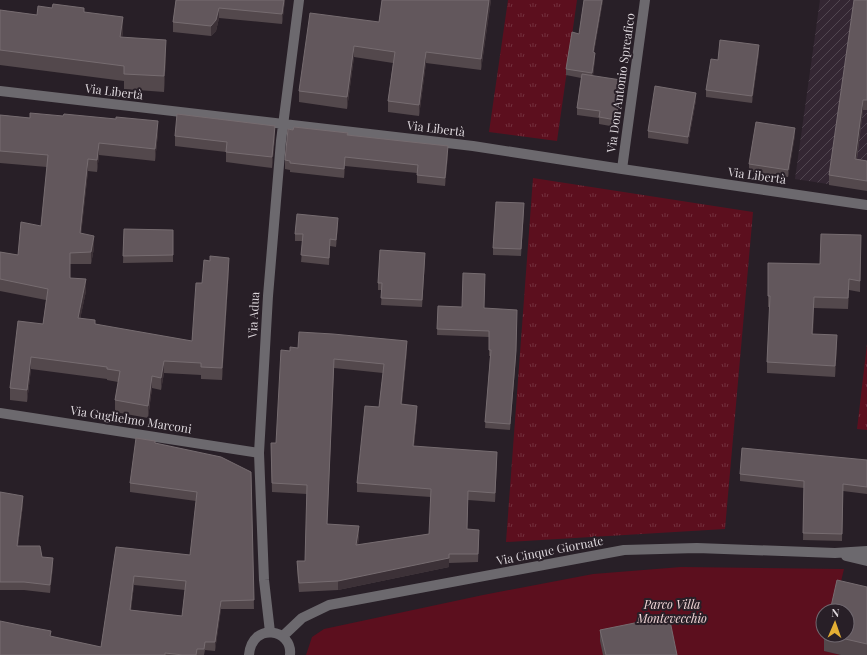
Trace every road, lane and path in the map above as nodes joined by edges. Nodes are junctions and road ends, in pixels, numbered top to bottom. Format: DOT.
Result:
graph roads {
  1 [pos="299,0"];
  2 [pos="645,0"];
  3 [pos="0,92"];
  4 [pos="282,124"];
  5 [pos="622,169"];
  6 [pos="867,205"];
  7 [pos="0,413"];
  8 [pos="259,453"];
  9 [pos="867,551"];
  10 [pos="835,553"];
  11 [pos="867,561"];
  12 [pos="270,632"];
  13 [pos="283,636"];
  14 [pos="249,655"];
  15 [pos="290,655"];
  1 -- 4 [label="street, Via Adua"];
  2 -- 5 [label="street, Via Don Antonio Spreafico"];
  3 -- 4 [label="street, Via Libertà"];
  4 -- 5 [label="street, Via Libertà"];
  4 -- 8 [label="street, Via Adua"];
  5 -- 6 [label="street, Via Libertà"];
  7 -- 8 [label="street, Via Guglielmo Marconi"];
  8 -- 12 [label="street, Via Adua"];
  9 -- 10 [label="street, Via Cinque Giornate"];
  10 -- 11 [label="street, Via Cinque Giornate"];
  10 -- 13 [label="street, Via Cinque Giornate"];
  12 -- 13 [label="street"];
  12 -- 14 [label="street"];
  13 -- 15 [label="street"];
}
